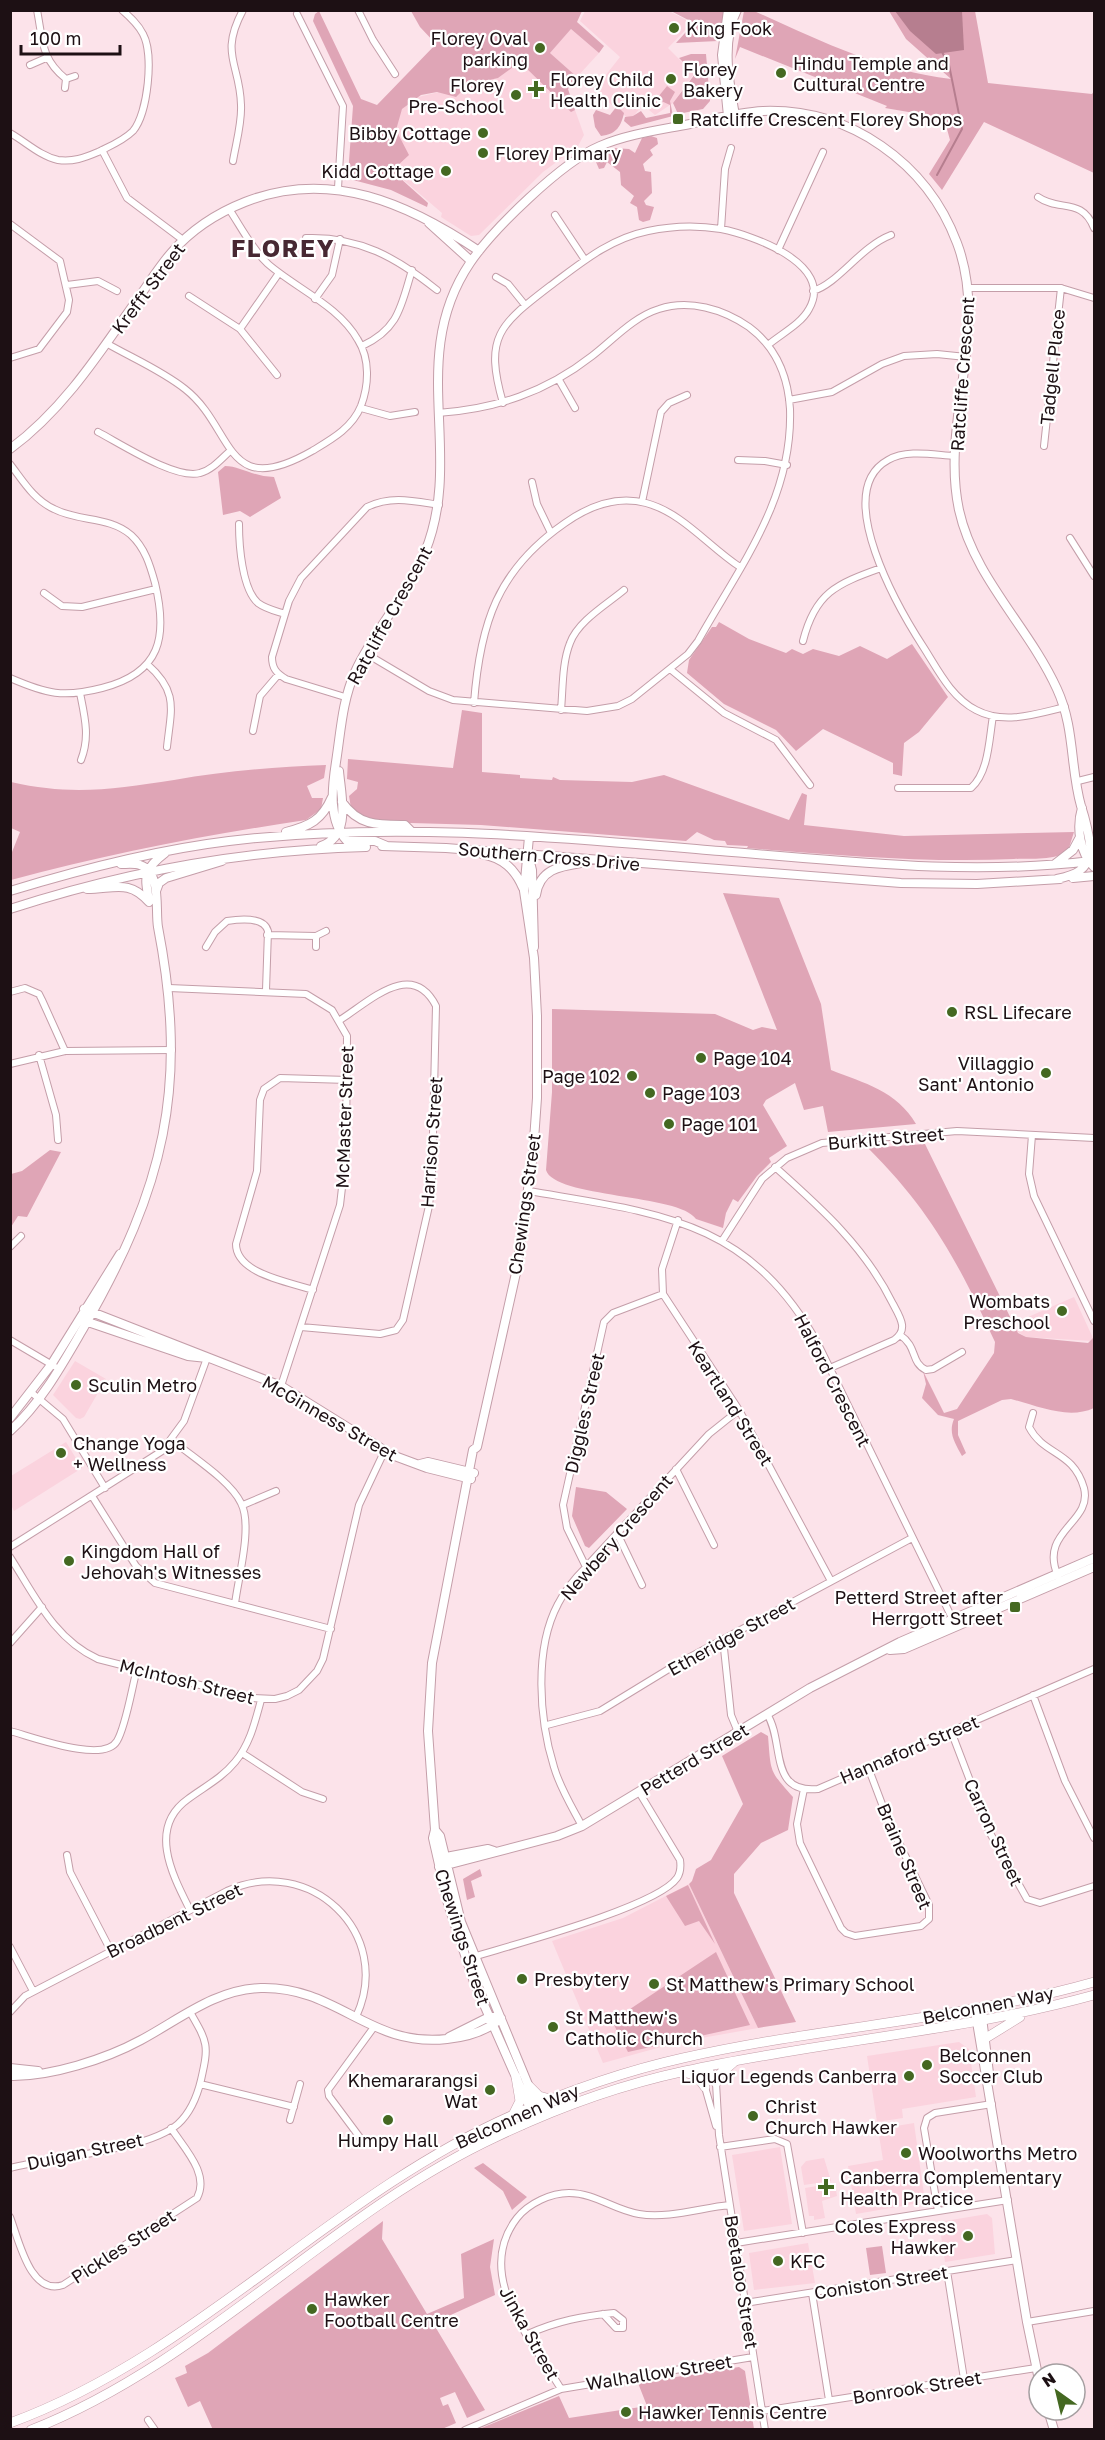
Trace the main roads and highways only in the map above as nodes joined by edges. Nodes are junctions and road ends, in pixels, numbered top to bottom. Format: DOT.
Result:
graph roads {
  1 [pos="1095,1982"];
  2 [pos="1095,1995"];
  3 [pos="1053,2006"];
  4 [pos="986,2038"];
  5 [pos="727,2049"];
  6 [pos="683,2058"];
  7 [pos="736,2060"];
  8 [pos="708,2066"];
  9 [pos="683,2071"];
  10 [pos="516,2077"];
  11 [pos="716,2083"];
  12 [pos="529,2086"];
  13 [pos="705,2087"];
  14 [pos="549,2099"];
  15 [pos="513,2115"];
  16 [pos="348,2211"];
  17 [pos="355,2221"];
  18 [pos="181,2334"];
  19 [pos="188,2344"];
  20 [pos="10,2423"];
  21 [pos="31,2430"];
  1 -- 5 [label="main road, Belconnen Way"];
  2 -- 3 [label="main road, Belconnen Way"];
  3 -- 4 [label="main road"];
  3 -- 7 [label="main road, Belconnen Way"];
  5 -- 6 [label="main road, Belconnen Way"];
  5 -- 8 [label="main road"];
  6 -- 8 [label="main road"];
  6 -- 14 [label="main road, Belconnen Way"];
  7 -- 8 [label="main road, Belconnen Way"];
  7 -- 11 [label="main road"];
  8 -- 9 [label="main road, Belconnen Way"];
  9 -- 13 [label="main road"];
  9 -- 17 [label="main road, Belconnen Way"];
  10 -- 15 [label="main road"];
  12 -- 14 [label="main road"];
  14 -- 15 [label="main road, Belconnen Way"];
  15 -- 16 [label="main road, Belconnen Way"];
  16 -- 17 [label="main road"];
  16 -- 18 [label="main road, Belconnen Way"];
  17 -- 19 [label="main road, Belconnen Way"];
  18 -- 19 [label="main road"];
  18 -- 20 [label="main road, Belconnen Way"];
  19 -- 21 [label="main road, Belconnen Way"];
}
